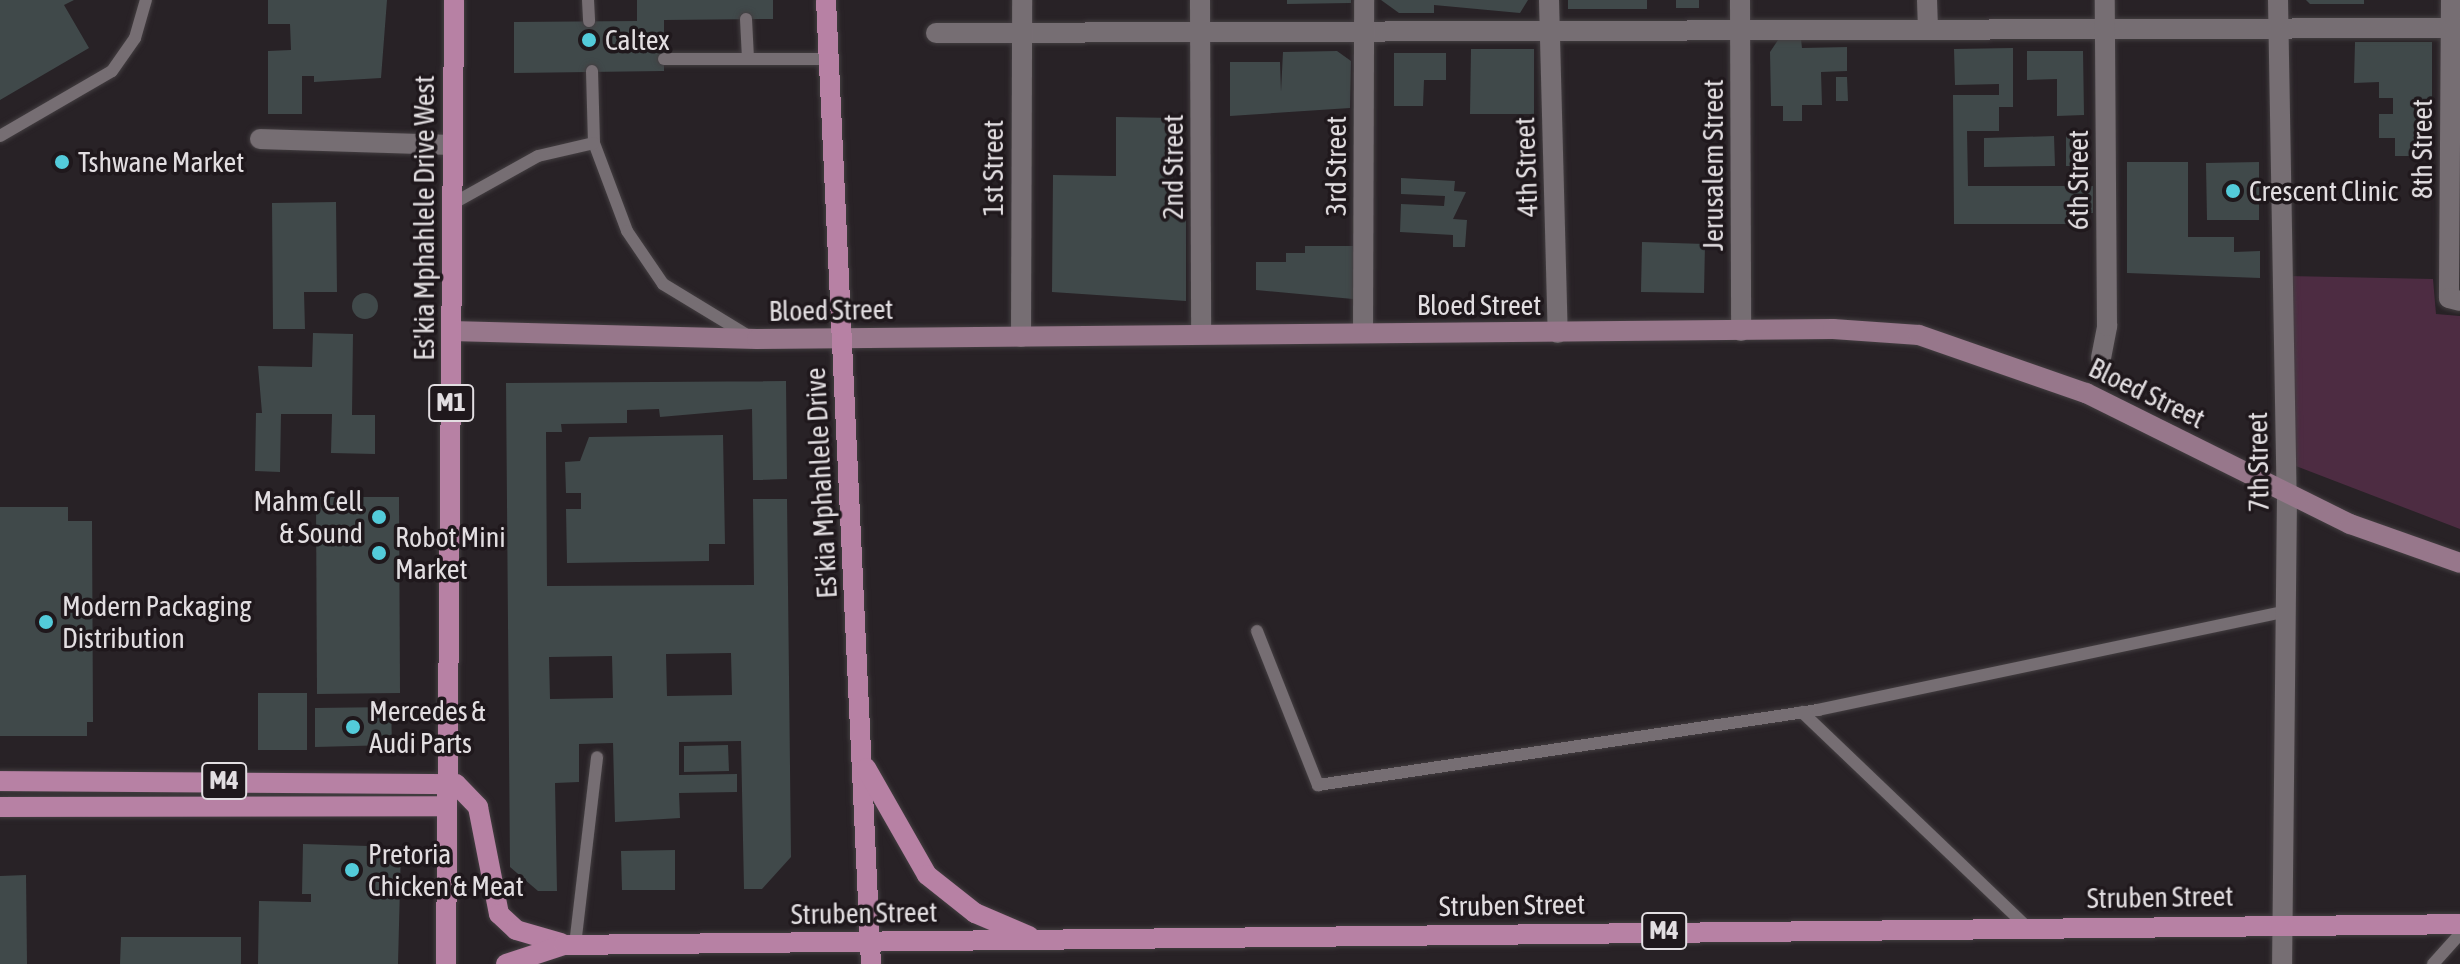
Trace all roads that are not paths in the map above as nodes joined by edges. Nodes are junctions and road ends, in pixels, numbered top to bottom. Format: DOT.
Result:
graph roads {
  1 [pos="146,0"];
  2 [pos="454,0"];
  3 [pos="588,0"];
  4 [pos="826,0"];
  5 [pos="1022,0"];
  6 [pos="1200,0"];
  7 [pos="1364,0"];
  8 [pos="1549,0"];
  9 [pos="1740,0"];
  10 [pos="1927,0"];
  11 [pos="2105,0"];
  12 [pos="2278,0"];
  13 [pos="2451,0"];
  14 [pos="746,19"];
  15 [pos="589,21"];
  16 [pos="2278,28"];
  17 [pos="2456,28"];
  18 [pos="1928,29"];
  19 [pos="2105,29"];
  20 [pos="1550,30"];
  21 [pos="1740,30"];
  22 [pos="1200,31"];
  23 [pos="1364,31"];
  24 [pos="1022,32"];
  25 [pos="936,33"];
  26 [pos="664,59"];
  27 [pos="748,59"];
  28 [pos="830,59"];
  29 [pos="592,71"];
  30 [pos="0,136"];
  31 [pos="260,139"];
  32 [pos="594,143"];
  33 [pos="451,145"];
  34 [pos="452,204"];
  35 [pos="2455,299"];
  36 [pos="451,331"];
  37 [pos="1741,331"];
  38 [pos="1201,333"];
  39 [pos="1363,333"];
  40 [pos="1558,333"];
  41 [pos="1021,337"];
  42 [pos="842,338"];
  43 [pos="757,339"];
  44 [pos="2101,358"];
  45 [pos="2287,495"];
  46 [pos="2460,563"];
  47 [pos="2286,611"];
  48 [pos="1257,631"];
  49 [pos="1802,712"];
  50 [pos="597,757"];
  51 [pos="861,757"];
  52 [pos="0,781"];
  53 [pos="447,782"];
  54 [pos="447,806"];
  55 [pos="0,807"];
  56 [pos="2282,923"];
  57 [pos="2460,924"];
  58 [pos="2027,927"];
  59 [pos="2460,934"];
  60 [pos="1037,939"];
  61 [pos="868,941"];
  62 [pos="570,945"];
  63 [pos="446,964"];
  64 [pos="506,964"];
  65 [pos="871,964"];
  66 [pos="2282,964"];
  67 [pos="2433,964"];
  1 -- 30 [label="lane"];
  2 -- 33 [label="main road, Es'kia Mphahlele Drive West / M1"];
  3 -- 15 [label="lane"];
  4 -- 28 [label="main road, Es'kia Mphahlele Drive"];
  5 -- 24 [label="street, 1st Street"];
  6 -- 22 [label="street, 2nd Street"];
  7 -- 23 [label="street, 3rd Street"];
  8 -- 20 [label="street, 4th Street"];
  9 -- 21 [label="street, Jerusalem Street"];
  10 -- 18 [label="street"];
  11 -- 19 [label="street, 6th Street"];
  12 -- 16 [label="street, 7th Street"];
  13 -- 17 [label="street, 8th Street"];
  14 -- 27 [label="lane"];
  16 -- 17 [label="street"];
  16 -- 19 [label="street"];
  16 -- 45 [label="street, 7th Street"];
  17 -- 35 [label="street, 8th Street"];
  18 -- 19 [label="street"];
  18 -- 21 [label="street"];
  19 -- 44 [label="street, 6th Street"];
  20 -- 21 [label="street"];
  20 -- 23 [label="street"];
  20 -- 40 [label="street, 4th Street"];
  21 -- 37 [label="street, Jerusalem Street"];
  22 -- 23 [label="street"];
  22 -- 24 [label="street"];
  22 -- 38 [label="street, 2nd Street"];
  23 -- 39 [label="street, 3rd Street"];
  24 -- 25 [label="street"];
  24 -- 41 [label="street, 1st Street"];
  26 -- 27 [label="lane"];
  27 -- 28 [label="lane"];
  28 -- 42 [label="main road, Es'kia Mphahlele Drive"];
  29 -- 32 [label="lane"];
  31 -- 33 [label="street"];
  32 -- 34 [label="lane"];
  32 -- 43 [label="lane"];
  33 -- 34 [label="main road, Es'kia Mphahlele Drive West / M1"];
  34 -- 36 [label="main road, Es'kia Mphahlele Drive West / M1"];
  36 -- 43 [label="main road, Bloed Street"];
  36 -- 53 [label="main road, Es'kia Mphahlele Drive West / M1"];
  37 -- 40 [label="main road, Bloed Street"];
  37 -- 45 [label="main road, Bloed Street"];
  38 -- 39 [label="main road, Bloed Street"];
  38 -- 41 [label="main road, Bloed Street"];
  39 -- 40 [label="main road, Bloed Street"];
  41 -- 42 [label="main road, Bloed Street"];
  42 -- 43 [label="main road, Bloed Street"];
  42 -- 51 [label="main road, Es'kia Mphahlele Drive"];
  45 -- 46 [label="main road, Bloed Street"];
  45 -- 47 [label="street, 7th Street"];
  47 -- 49 [label="lane"];
  47 -- 56 [label="street, 7th Street"];
  48 -- 49 [label="lane"];
  49 -- 58 [label="lane"];
  50 -- 62 [label="lane"];
  51 -- 60 [label="main road"];
  51 -- 61 [label="main road, Es'kia Mphahlele Drive"];
  52 -- 53 [label="main road, M4"];
  53 -- 54 [label="main road, Es'kia Mphahlele Drive West / M1"];
  53 -- 62 [label="main road"];
  54 -- 55 [label="main road, M4"];
  54 -- 63 [label="main road, Es'kia Mphahlele Drive West / M1"];
  56 -- 57 [label="main road, Struben Street / M4"];
  56 -- 58 [label="main road, Struben Street / M4"];
  56 -- 66 [label="street, 7th Street"];
  58 -- 60 [label="main road, Struben Street / M4"];
  59 -- 67 [label="lane"];
  60 -- 61 [label="main road, Struben Street / M4"];
  61 -- 62 [label="main road, Struben Street / M4"];
  61 -- 65 [label="main road, Es'kia Mphahlele Drive"];
  62 -- 64 [label="main road"];
}
